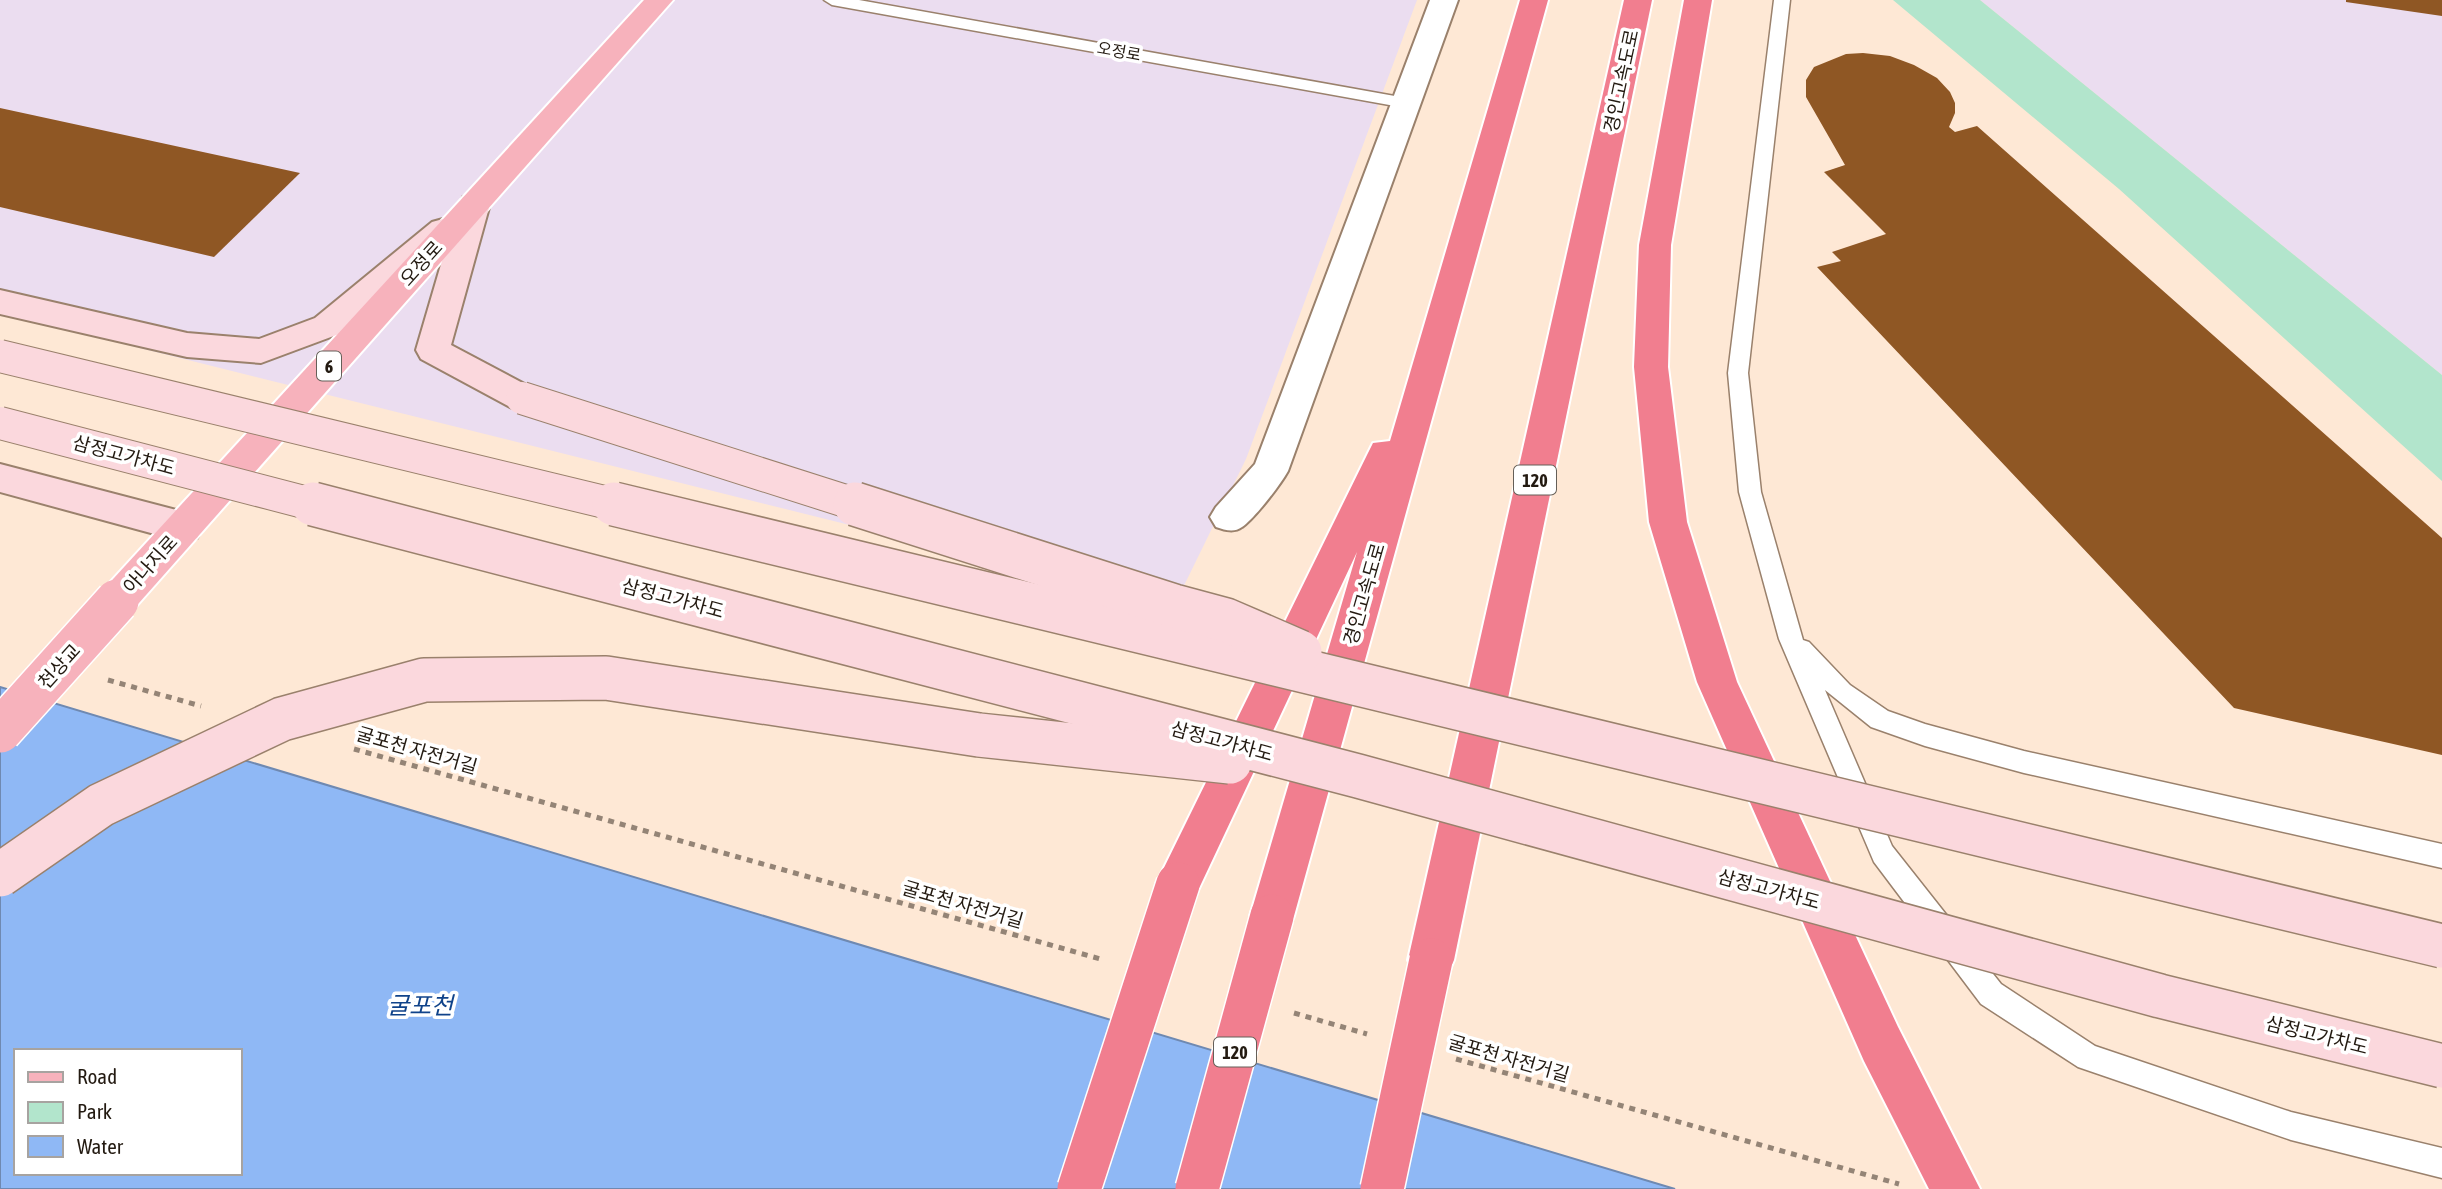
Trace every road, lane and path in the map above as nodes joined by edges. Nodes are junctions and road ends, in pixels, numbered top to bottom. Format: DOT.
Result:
graph roads {
  1 [pos="659,0"];
  2 [pos="832,0"];
  3 [pos="1444,0"];
  4 [pos="1534,0"];
  5 [pos="1639,0"];
  6 [pos="1698,0"];
  7 [pos="1782,0"];
  8 [pos="1406,103"];
  9 [pos="474,204"];
  10 [pos="0,302"];
  11 [pos="0,356"];
  12 [pos="1432,356"];
  13 [pos="0,423"];
  14 [pos="0,478"];
  15 [pos="1229,517"];
  16 [pos="184,527"];
  17 [pos="117,601"];
  18 [pos="1791,639"];
  19 [pos="94,676"];
  20 [pos="1391,692"];
  21 [pos="202,706"];
  22 [pos="0,731"];
  23 [pos="350,748"];
  24 [pos="1358,776"];
  25 [pos="2442,856"];
  26 [pos="0,875"];
  27 [pos="2442,946"];
  28 [pos="1118,964"];
  29 [pos="1280,1009"];
  30 [pos="1374,1036"];
  31 [pos="1455,1058"];
  32 [pos="2442,1066"];
  33 [pos="2442,1163"];
  34 [pos="1903,1185"];
  35 [pos="1079,1189"];
  36 [pos="1196,1189"];
  37 [pos="1382,1189"];
  38 [pos="1955,1189"];
  1 -- 9 [label="main road, 오정로 / 6"];
  2 -- 8 [label="lane, 오정로"];
  3 -- 8 [label="street"];
  4 -- 12 [label="highway, 경인고속도로 / 120"];
  5 -- 37 [label="highway, 경인고속도로 / 120, bridge"];
  6 -- 38 [label="highway"];
  7 -- 18 [label="lane"];
  8 -- 15 [label="street"];
  9 -- 10 [label="street"];
  9 -- 16 [label="main road, 오정로 / 6"];
  9 -- 20 [label="street, bridge"];
  11 -- 20 [label="street, bridge"];
  12 -- 35 [label="highway, bridge"];
  12 -- 36 [label="highway, 경인고속도로 / 120, bridge"];
  13 -- 24 [label="street, 삼정고가차도, bridge"];
  14 -- 16 [label="street"];
  16 -- 17 [label="main road, 아나지로 / 6"];
  17 -- 22 [label="main road, 천상교 / 6, bridge"];
  18 -- 25 [label="lane"];
  18 -- 33 [label="lane"];
  19 -- 21 [label="path"];
  20 -- 27 [label="street, bridge"];
  23 -- 28 [label="path, 굴포천 자전거길"];
  24 -- 26 [label="street, bridge"];
  24 -- 32 [label="street, 삼정고가차도, bridge"];
  29 -- 30 [label="path"];
  31 -- 34 [label="path, 굴포천 자전거길"];
}
